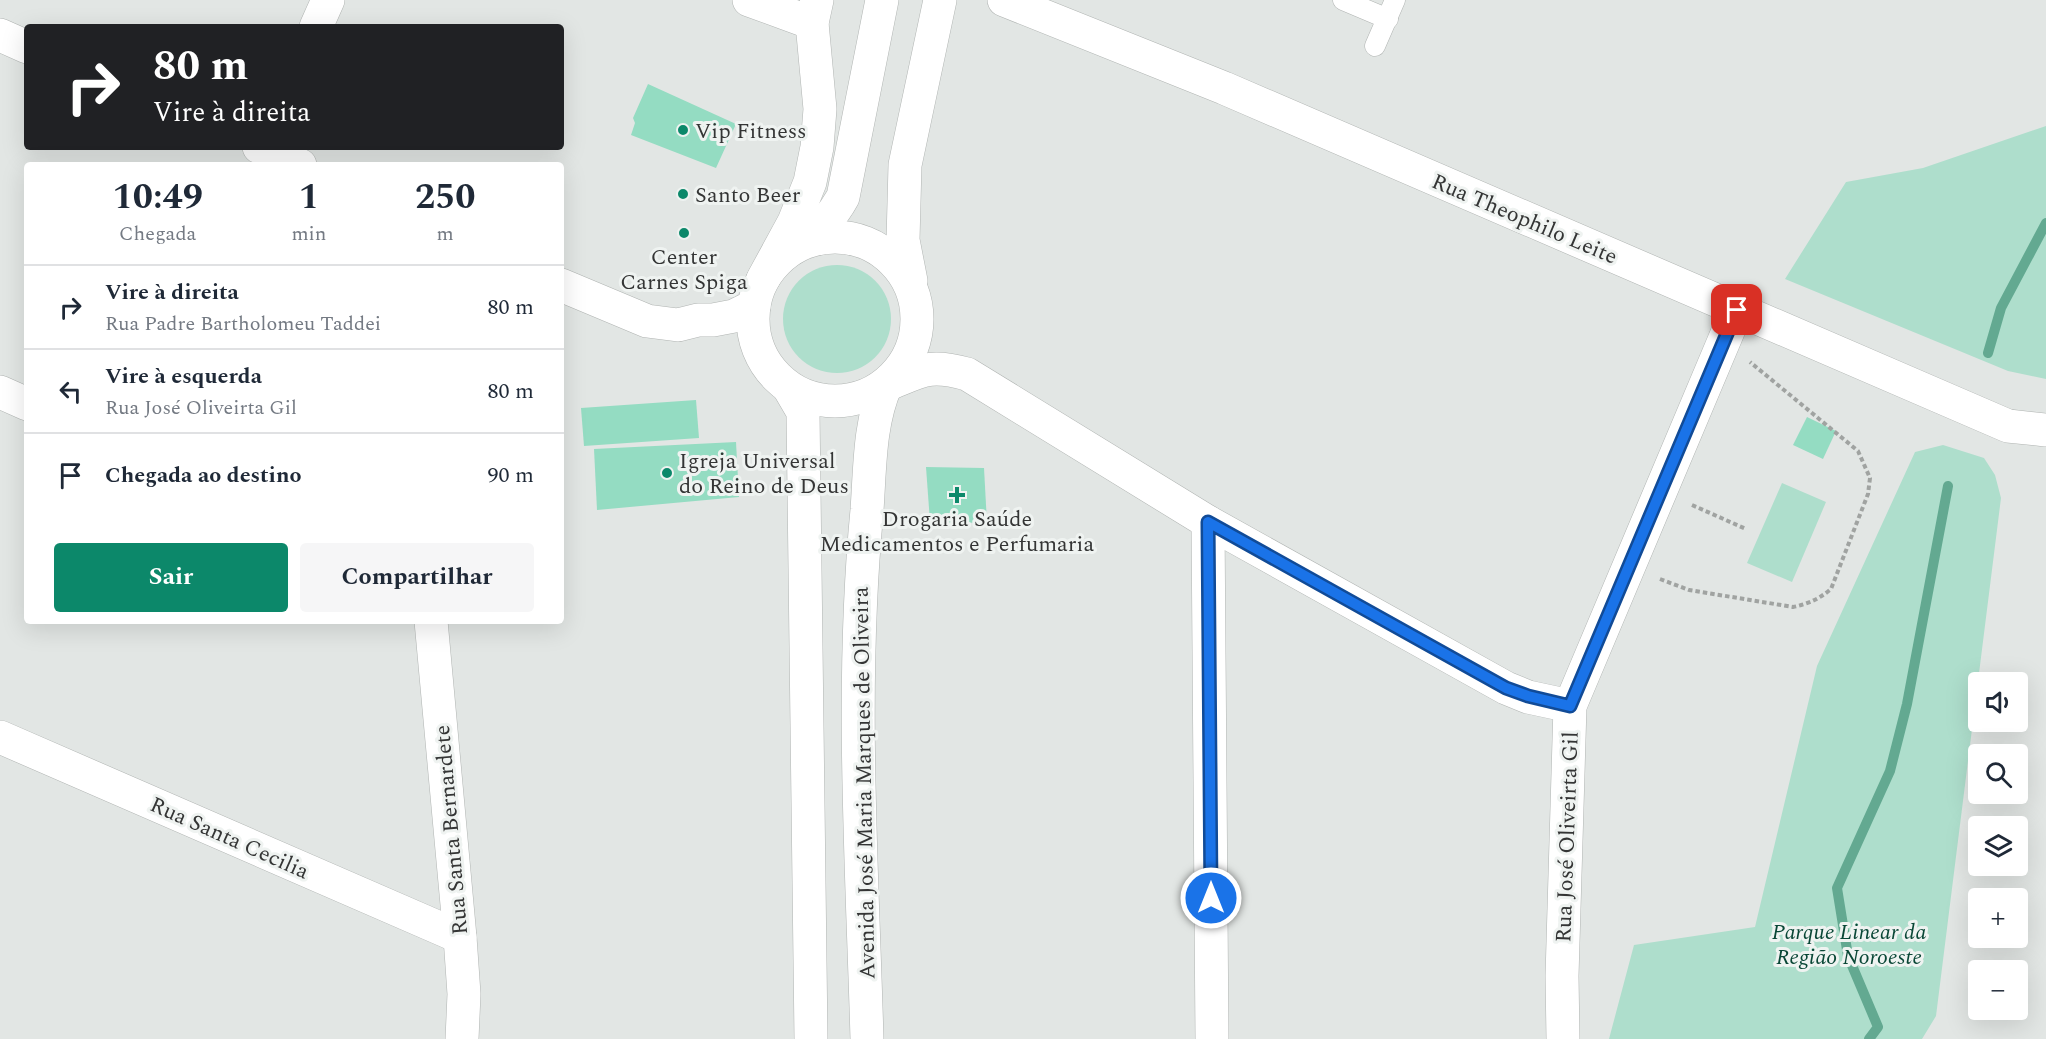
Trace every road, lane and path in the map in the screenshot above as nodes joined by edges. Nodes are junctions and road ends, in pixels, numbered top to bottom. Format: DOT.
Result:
graph roads {
  1 [pos="327,0"];
  2 [pos="749,0"];
  3 [pos="940,0"];
  4 [pos="1004,0"];
  5 [pos="1343,0"];
  6 [pos="1395,0"];
  7 [pos="882,4"];
  8 [pos="814,12"];
  9 [pos="1388,19"];
  10 [pos="317,24"];
  11 [pos="0,35"];
  12 [pos="24,46"];
  13 [pos="1375,46"];
  14 [pos="266,150"];
  15 [pos="293,162"];
  16 [pos="793,247"];
  17 [pos="564,286"];
  18 [pos="758,292"];
  19 [pos="913,292"];
  20 [pos="1737,310"];
  21 [pos="1724,341"];
  22 [pos="886,385"];
  23 [pos="789,388"];
  24 [pos="0,393"];
  25 [pos="24,403"];
  26 [pos="2046,430"];
  27 [pos="1661,491"];
  28 [pos="1208,522"];
  29 [pos="1746,529"];
  30 [pos="1629,567"];
  31 [pos="431,624"];
  32 [pos="1570,706"];
  33 [pos="0,736"];
  34 [pos="460,937"];
  35 [pos="462,1039"];
  36 [pos="811,1039"];
  37 [pos="867,1039"];
  38 [pos="1212,1039"];
  39 [pos="1563,1039"];
  1 -- 10 [label="street"];
  2 -- 8 [label="street"];
  3 -- 19 [label="street"];
  4 -- 20 [label="street, Rua Theophilo Leite"];
  5 -- 9 [label="lane"];
  6 -- 9 [label="lane"];
  7 -- 16 [label="street"];
  8 -- 18 [label="street"];
  9 -- 13 [label="lane"];
  11 -- 12 [label="street"];
  14 -- 15 [label="street"];
  16 -- 18 [label="street"];
  16 -- 19 [label="street"];
  17 -- 18 [label="street"];
  18 -- 23 [label="street"];
  19 -- 22 [label="street"];
  20 -- 21 [label="street, Rua José Oliveirta Gil"];
  20 -- 26 [label="street, Rua Theophilo Leite"];
  21 -- 27 [label="street, Rua José Oliveirta Gil"];
  21 -- 30 [label="path"];
  22 -- 23 [label="street"];
  22 -- 28 [label="street"];
  22 -- 37 [label="street, Avenida José Maria Marques de Oliveira"];
  23 -- 36 [label="street"];
  24 -- 25 [label="street"];
  27 -- 29 [label="path"];
  27 -- 30 [label="street, Rua José Oliveirta Gil"];
  28 -- 32 [label="street"];
  28 -- 38 [label="street"];
  30 -- 32 [label="street, Rua José Oliveirta Gil"];
  31 -- 34 [label="street, Rua Santa Bernardete"];
  32 -- 39 [label="street, Rua José Oliveirta Gil"];
  33 -- 34 [label="street, Rua Santa Cecilia"];
  34 -- 35 [label="street, Rua Santa Bernardete"];
}
